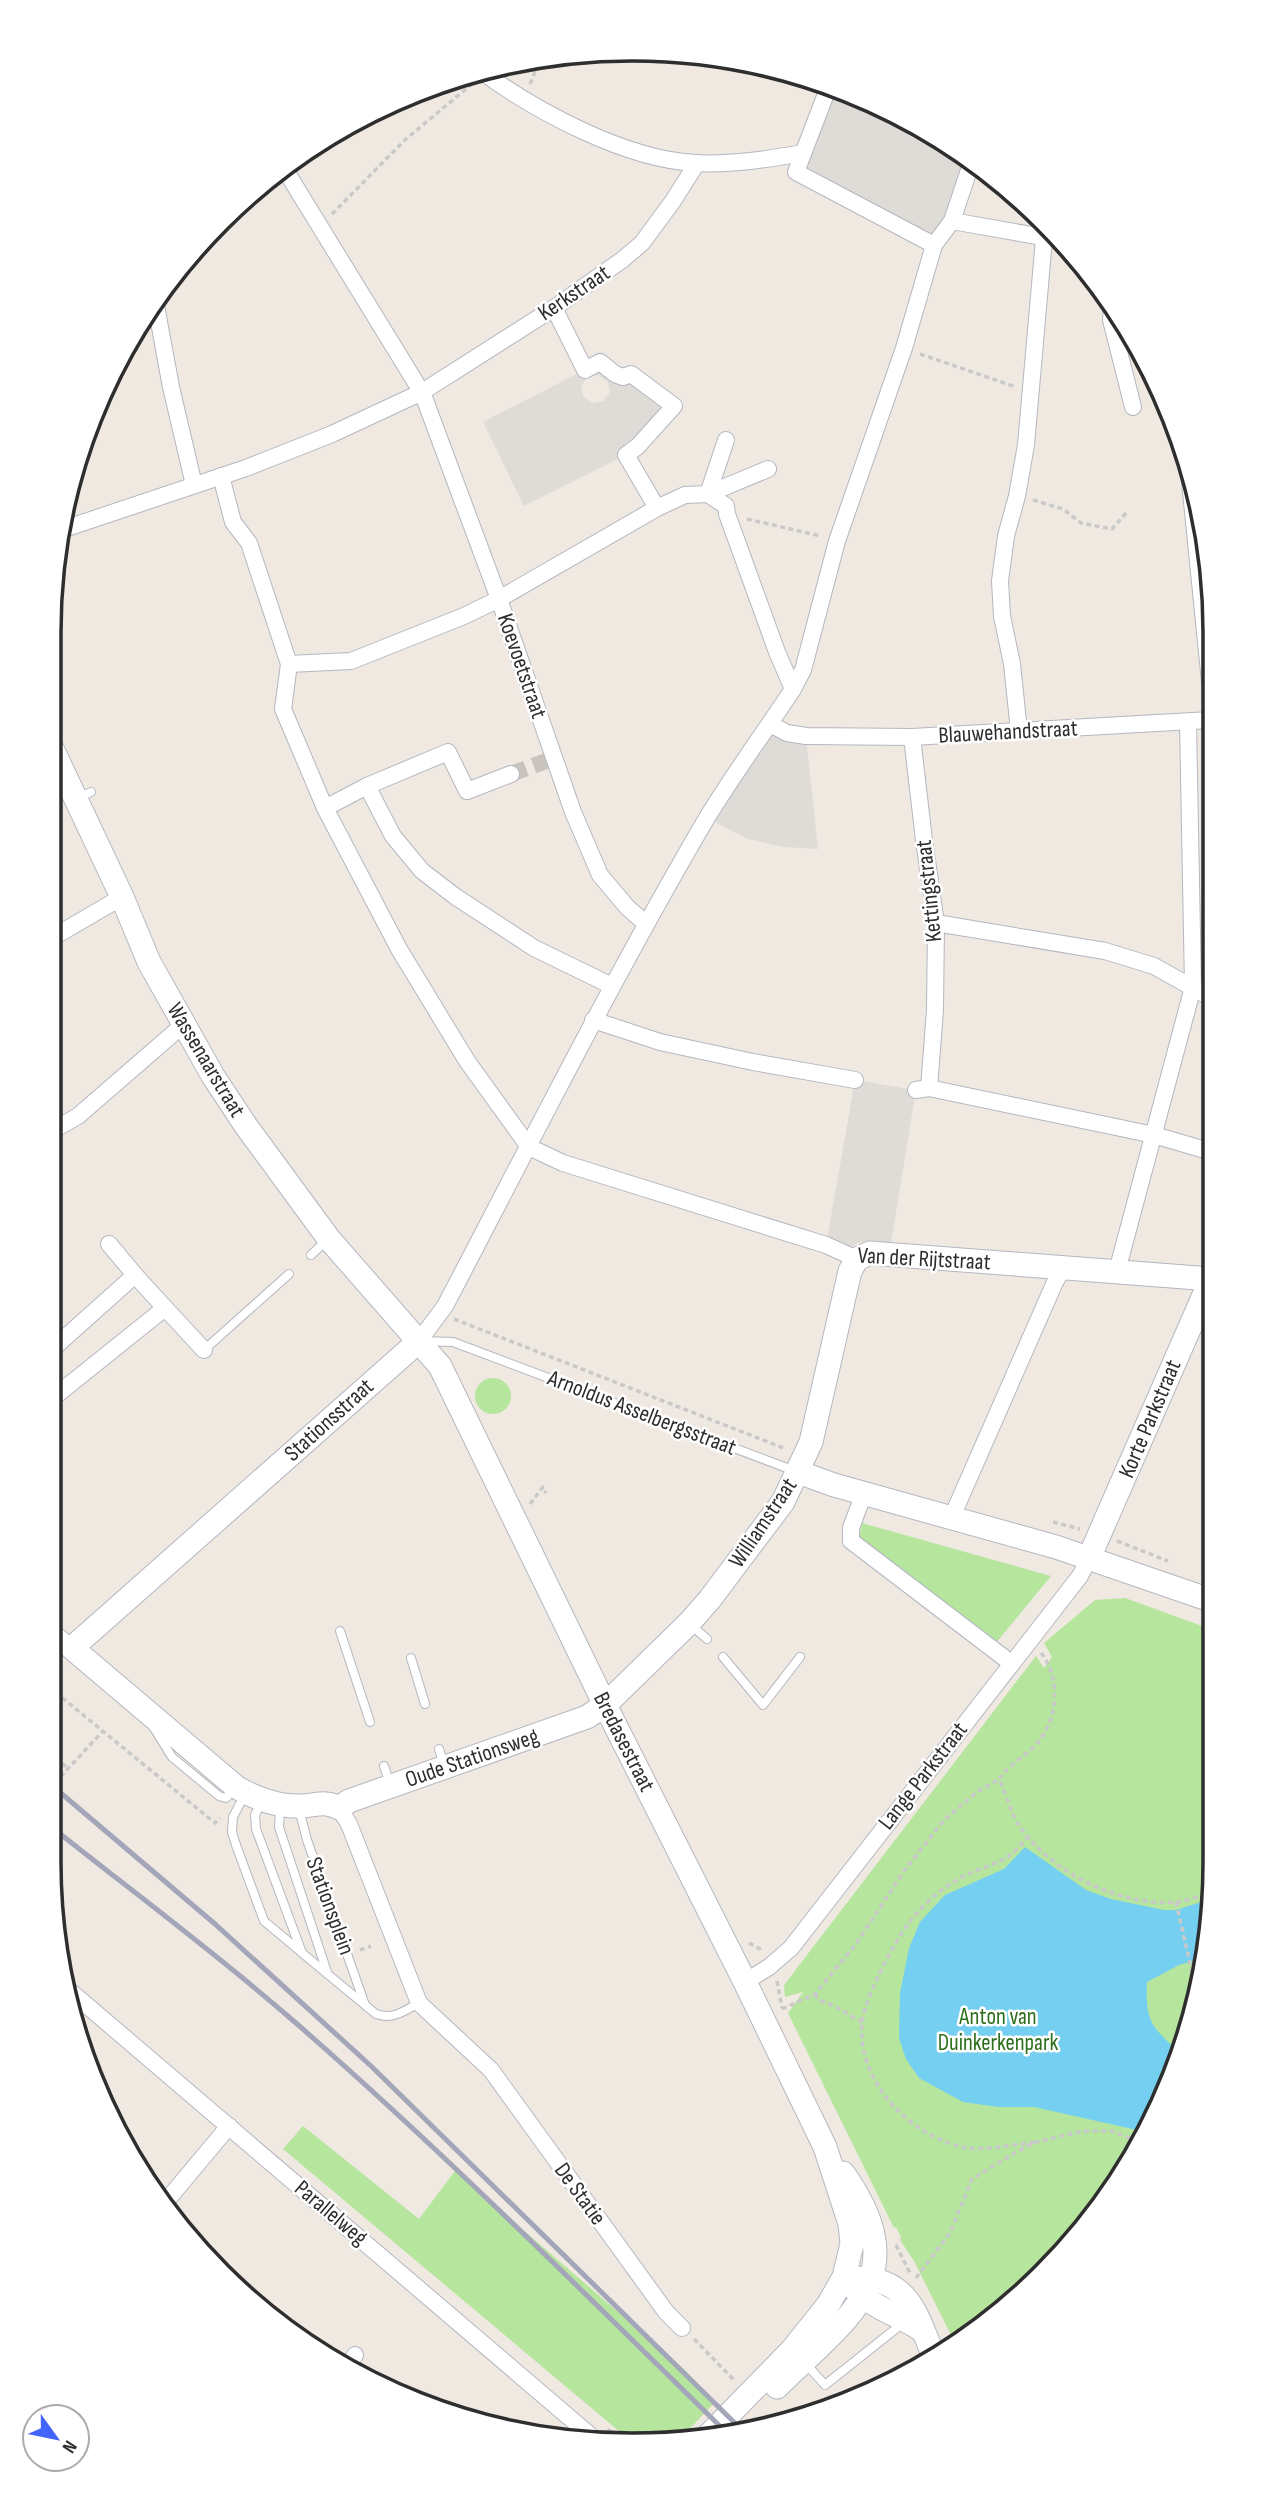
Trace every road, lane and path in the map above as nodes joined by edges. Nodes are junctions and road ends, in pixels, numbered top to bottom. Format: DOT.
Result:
graph roads {
  1 [pos="536,70"];
  2 [pos="493,79"];
  3 [pos="468,86"];
  4 [pos="825,96"];
  5 [pos="524,98"];
  6 [pos="803,153"];
  7 [pos="697,163"];
  8 [pos="968,171"];
  9 [pos="289,176"];
  10 [pos="952,221"];
  11 [pos="320,226"];
  12 [pos="1046,239"];
  13 [pos="934,245"];
  14 [pos="1051,245"];
  15 [pos="554,308"];
  16 [pos="158,314"];
  17 [pos="1112,323"];
  18 [pos="904,348"];
  19 [pos="419,388"];
  20 [pos="1031,393"];
  21 [pos="1133,407"];
  22 [pos="726,440"];
  23 [pos="768,469"];
  24 [pos="222,476"];
  25 [pos="194,485"];
  26 [pos="708,494"];
  27 [pos="1017,496"];
  28 [pos="657,508"];
  29 [pos="1126,513"];
  30 [pos="727,514"];
  31 [pos="71,527"];
  32 [pos="836,541"];
  33 [pos="1197,552"];
  34 [pos="499,599"];
  35 [pos="1202,605"];
  36 [pos="289,664"];
  37 [pos="793,689"];
  38 [pos="1203,721"];
  39 [pos="1188,722"];
  40 [pos="770,724"];
  41 [pos="1019,731"];
  42 [pos="912,737"];
  43 [pos="61,747"];
  44 [pos="511,774"];
  45 [pos="367,786"];
  46 [pos="325,808"];
  47 [pos="122,897"];
  48 [pos="936,923"];
  49 [pos="646,924"];
  50 [pos="61,933"];
  51 [pos="612,986"];
  52 [pos="1193,987"];
  53 [pos="1203,993"];
  54 [pos="593,1020"];
  55 [pos="183,1025"];
  56 [pos="855,1080"];
  57 [pos="61,1126"];
  58 [pos="1154,1135"];
  59 [pos="529,1147"];
  60 [pos="1203,1149"];
  61 [pos="329,1239"];
  62 [pos="109,1244"];
  63 [pos="311,1255"];
  64 [pos="857,1259"];
  65 [pos="1063,1268"];
  66 [pos="1117,1270"];
  67 [pos="289,1274"];
  68 [pos="135,1275"];
  69 [pos="1203,1277"];
  70 [pos="1203,1296"];
  71 [pos="165,1308"];
  72 [pos="419,1341"];
  73 [pos="61,1342"];
  74 [pos="204,1350"];
  75 [pos="61,1392"];
  76 [pos="798,1472"];
  77 [pos="546,1493"];
  78 [pos="864,1493"];
  79 [pos="530,1504"];
  80 [pos="951,1518"];
  81 [pos="1089,1558"];
  82 [pos="1203,1598"];
  83 [pos="689,1623"];
  84 [pos="340,1631"];
  85 [pos="61,1639"];
  86 [pos="707,1639"];
  87 [pos="1031,1639"];
  88 [pos="72,1648"];
  89 [pos="723,1657"];
  90 [pos="800,1657"];
  91 [pos="411,1658"];
  92 [pos="1011,1663"];
  93 [pos="425,1704"];
  94 [pos="605,1705"];
  95 [pos="370,1722"];
  96 [pos="103,1731"];
  97 [pos="61,1762"];
  98 [pos="68,1768"];
  99 [pos="61,1776"];
  100 [pos="999,1779"];
  101 [pos="265,1798"];
  102 [pos="339,1808"];
  103 [pos="1029,1836"];
  104 [pos="1202,1896"];
  105 [pos="1176,1902"];
  106 [pos="302,1953"];
  107 [pos="1192,1974"];
  108 [pos="328,1975"];
  109 [pos="745,1983"];
  110 [pos="815,1994"];
  111 [pos="78,1998"];
  112 [pos="419,2003"];
  113 [pos="365,2005"];
  114 [pos="782,2009"];
  115 [pos="862,2022"];
  116 [pos="229,2126"];
  117 [pos="1131,2139"];
  118 [pos="1036,2141"];
  119 [pos="825,2147"];
  120 [pos="170,2197"];
  121 [pos="897,2246"];
  122 [pos="905,2261"];
  123 [pos="844,2277"];
  124 [pos="914,2281"];
  125 [pos="867,2288"];
  126 [pos="915,2320"];
  127 [pos="682,2328"];
  128 [pos="930,2348"];
  129 [pos="798,2355"];
  130 [pos="740,2386"];
  131 [pos="741,2422"];
  132 [pos="720,2426"];
  133 [pos="585,2431"];
  1 -- 5 [label="path"];
  2 -- 5 [label="street"];
  3 -- 11 [label="path"];
  4 -- 6 [label="street"];
  5 -- 7 [label="street"];
  6 -- 7 [label="street"];
  6 -- 13 [label="street"];
  7 -- 15 [label="street, Kerkstraat"];
  8 -- 10 [label="street"];
  9 -- 11 [label="street, Koevoetstraat"];
  10 -- 12 [label="street"];
  10 -- 13 [label="street"];
  11 -- 19 [label="street, Koevoetstraat"];
  13 -- 18 [label="street, Stationsstraat"];
  14 -- 20 [label="street"];
  15 -- 19 [label="street, Kerkstraat"];
  15 -- 28 [label="street"];
  16 -- 25 [label="street"];
  17 -- 21 [label="street"];
  18 -- 20 [label="path"];
  18 -- 32 [label="street, Stationsstraat"];
  19 -- 24 [label="street, Kerkstraat"];
  19 -- 34 [label="street, Koevoetstraat"];
  20 -- 27 [label="street"];
  22 -- 26 [label="street"];
  23 -- 26 [label="street"];
  24 -- 25 [label="street, Kerkstraat"];
  24 -- 36 [label="street"];
  25 -- 31 [label="street, Kerkstraat"];
  26 -- 28 [label="street"];
  26 -- 30 [label="street"];
  27 -- 29 [label="path"];
  27 -- 41 [label="street"];
  28 -- 34 [label="street"];
  30 -- 32 [label="path"];
  30 -- 37 [label="street"];
  32 -- 37 [label="street, Stationsstraat"];
  33 -- 35 [label="street"];
  34 -- 36 [label="street"];
  34 -- 49 [label="street, Koevoetstraat"];
  36 -- 46 [label="street"];
  37 -- 40 [label="street, Stationsstraat"];
  38 -- 39 [label="street, Blauwehandstraat"];
  39 -- 41 [label="street, Blauwehandstraat"];
  39 -- 52 [label="street"];
  40 -- 42 [label="street, Blauwehandstraat"];
  40 -- 49 [label="street, Stationsstraat"];
  41 -- 42 [label="street, Blauwehandstraat"];
  42 -- 48 [label="street, Kettingstraat"];
  43 -- 47 [label="street, Wassenaarstraat"];
  44 -- 45 [label="street"];
  45 -- 46 [label="street"];
  45 -- 51 [label="street"];
  46 -- 59 [label="street"];
  47 -- 50 [label="street"];
  47 -- 55 [label="street, Wassenaarstraat"];
  48 -- 52 [label="street"];
  48 -- 58 [label="street, Kettingstraat"];
  49 -- 51 [label="street, Stationsstraat"];
  51 -- 54 [label="street, Stationsstraat"];
  52 -- 53 [label="street"];
  52 -- 58 [label="street"];
  54 -- 56 [label="street"];
  54 -- 59 [label="street, Stationsstraat"];
  55 -- 57 [label="street"];
  55 -- 61 [label="street, Wassenaarstraat"];
  58 -- 60 [label="street"];
  58 -- 66 [label="street"];
  59 -- 64 [label="street, Van der Rijtstraat"];
  59 -- 72 [label="street, Stationsstraat"];
  61 -- 63 [label="lane"];
  61 -- 72 [label="street, Wassenaarstraat"];
  62 -- 68 [label="street"];
  64 -- 65 [label="street, Van der Rijtstraat"];
  64 -- 76 [label="street, Williamstraat"];
  65 -- 66 [label="street, Van der Rijtstraat"];
  65 -- 80 [label="street"];
  66 -- 69 [label="street, Van der Rijtstraat"];
  67 -- 74 [label="lane"];
  68 -- 71 [label="street"];
  68 -- 73 [label="street"];
  70 -- 81 [label="street, Korte Parkstraat"];
  71 -- 74 [label="street"];
  71 -- 75 [label="street"];
  72 -- 76 [label="lane, Arnoldus Asselbergsstraat"];
  72 -- 88 [label="street, Stationsstraat"];
  72 -- 94 [label="street, Bredasestraat"];
  76 -- 78 [label="street, Arnoldus Asselbergsstraat"];
  76 -- 83 [label="street, Williamstraat"];
  77 -- 79 [label="path"];
  78 -- 80 [label="street, Arnoldus Asselbergsstraat"];
  78 -- 92 [label="street"];
  80 -- 81 [label="street, Arnoldus Asselbergsstraat"];
  81 -- 82 [label="street, Arnoldus Asselbergsstraat"];
  81 -- 87 [label="street, Lange Parkstraat"];
  83 -- 86 [label="lane"];
  83 -- 94 [label="street, Williamstraat"];
  84 -- 95 [label="lane"];
  85 -- 88 [label="street"];
  87 -- 92 [label="street, Lange Parkstraat"];
  87 -- 100 [label="path"];
  88 -- 101 [label="street"];
  89 -- 90 [label="lane"];
  91 -- 93 [label="lane"];
  92 -- 109 [label="street, Lange Parkstraat"];
  94 -- 102 [label="street, Oude Stationsweg"];
  94 -- 109 [label="street, Bredasestraat"];
  96 -- 98 [label="path"];
  97 -- 98 [label="path"];
  98 -- 99 [label="path"];
  100 -- 103 [label="path"];
  100 -- 110 [label="path"];
  101 -- 102 [label="street, Oude Stationsweg"];
  101 -- 106 [label="lane, Stationsplein"];
  101 -- 106 [label="lane, Stationsplein"];
  101 -- 108 [label="lane, Stationsplein"];
  101 -- 113 [label="lane, Stationsplein"];
  102 -- 112 [label="street, Stationsplein"];
  103 -- 105 [label="path"];
  103 -- 115 [label="path"];
  104 -- 105 [label="path"];
  105 -- 107 [label="path"];
  106 -- 108 [label="lane, Stationsplein"];
  108 -- 113 [label="lane, Stationsplein"];
  109 -- 119 [label="street, Bredasestraat"];
  110 -- 114 [label="path"];
  110 -- 115 [label="path"];
  111 -- 116 [label="street, Parallelweg"];
  112 -- 113 [label="lane, Stationsplein"];
  112 -- 127 [label="street, De Statie"];
  115 -- 118 [label="path"];
  116 -- 120 [label="street"];
  116 -- 133 [label="street, Parallelweg"];
  117 -- 118 [label="path"];
  118 -- 124 [label="path"];
  119 -- 123 [label="street, Bredasestraat"];
  119 -- 125 [label="street, Bredasestraat"];
  121 -- 122 [label="path"];
  123 -- 125 [label="street"];
  123 -- 129 [label="street, Bredasestraat"];
  125 -- 126 [label="street"];
  125 -- 129 [label="street"];
  126 -- 128 [label="street"];
  126 -- 129 [label="lane"];
  127 -- 130 [label="path"];
  129 -- 131 [label="street"];
  129 -- 132 [label="street"];
}
